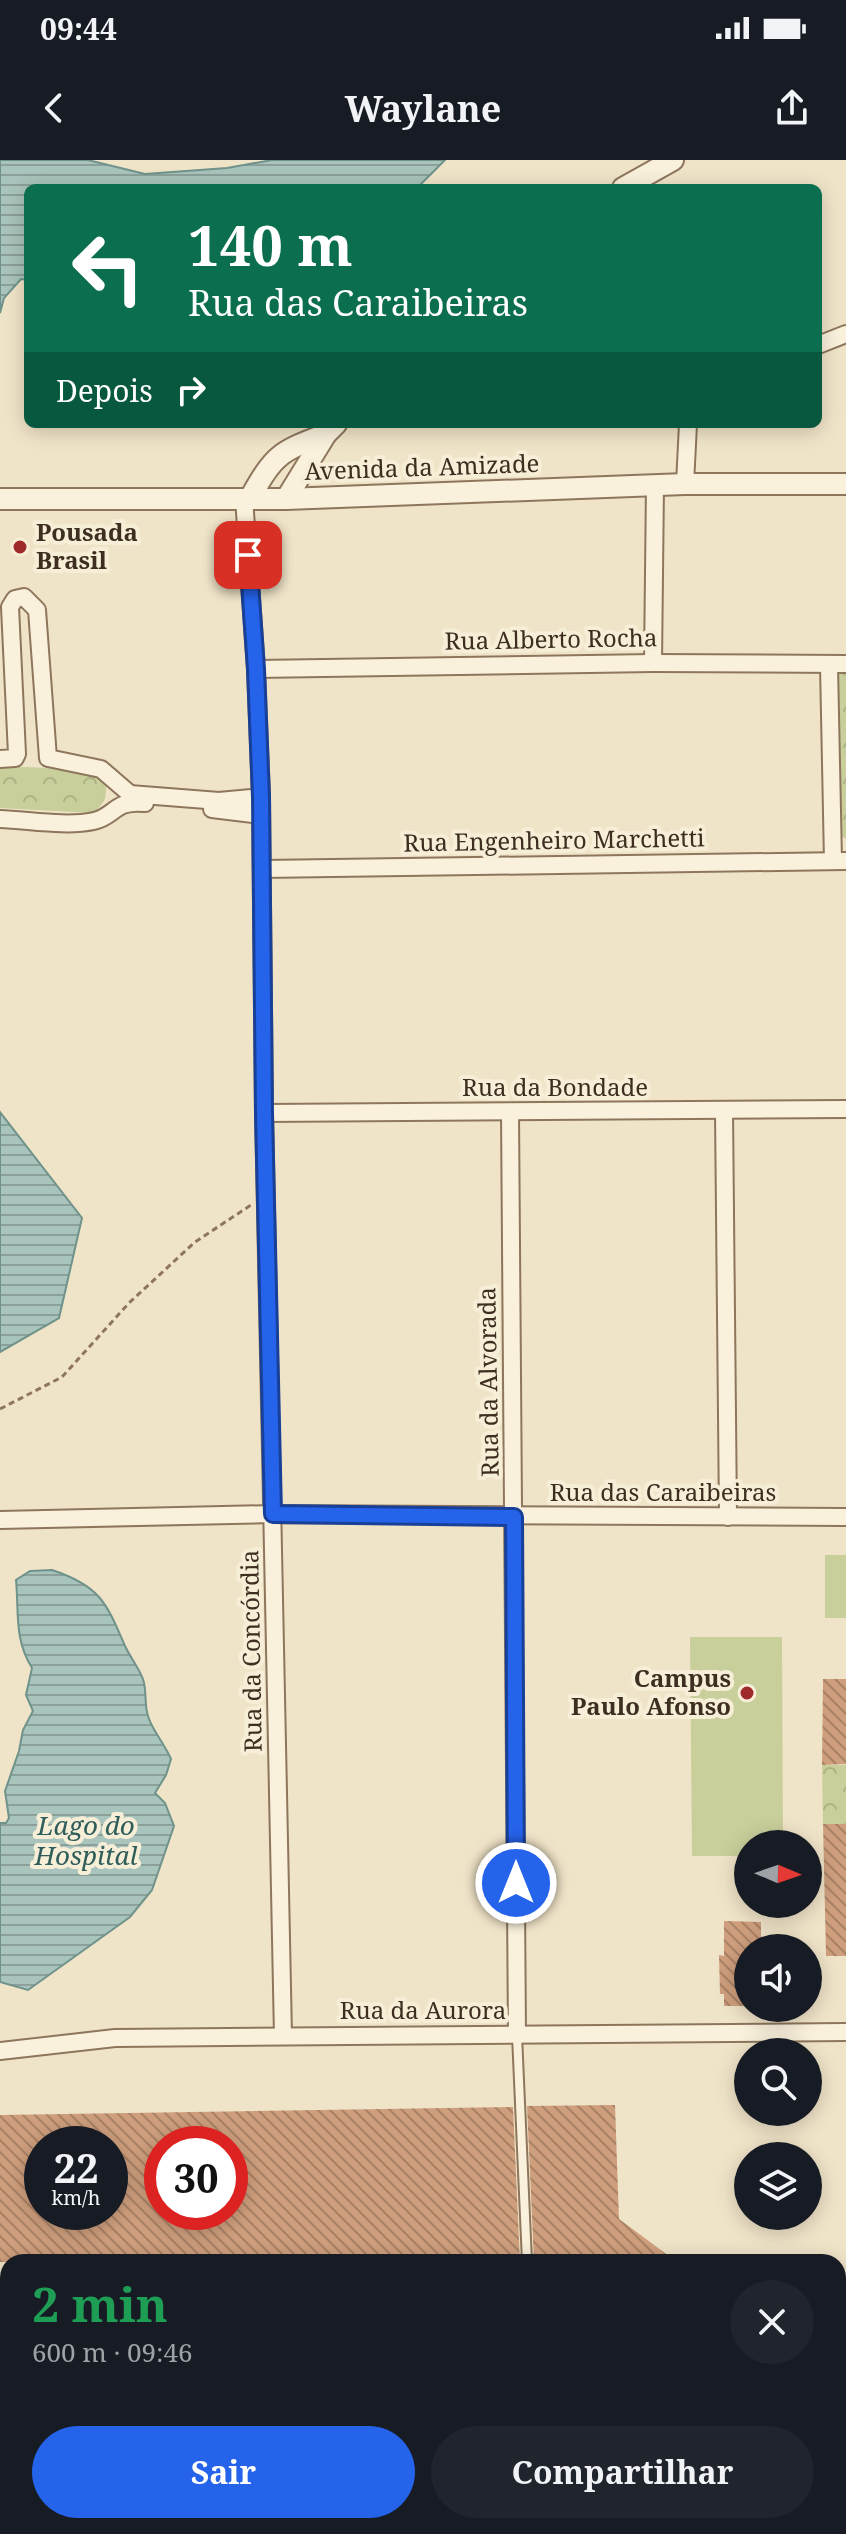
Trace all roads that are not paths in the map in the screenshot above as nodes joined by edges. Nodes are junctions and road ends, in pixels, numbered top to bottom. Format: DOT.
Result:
graph roads {
  1 [pos="673,160"];
  2 [pos="630,184"];
  3 [pos="846,334"];
  4 [pos="822,343"];
  5 [pos="688,428"];
  6 [pos="331,429"];
  7 [pos="685,484"];
  8 [pos="846,484"];
  9 [pos="655,485"];
  10 [pos="247,498"];
  11 [pos="0,499"];
  12 [pos="286,499"];
  13 [pos="653,663"];
  14 [pos="846,664"];
  15 [pos="829,665"];
  16 [pos="256,669"];
  17 [pos="0,759"];
  18 [pos="261,797"];
  19 [pos="260,815"];
  20 [pos="0,819"];
  21 [pos="839,861"];
  22 [pos="262,869"];
  23 [pos="846,1109"];
  24 [pos="724,1111"];
  25 [pos="510,1112"];
  26 [pos="264,1113"];
  27 [pos="273,1514"];
  28 [pos="514,1517"];
  29 [pos="728,1517"];
  30 [pos="846,1517"];
  31 [pos="0,1520"];
  32 [pos="846,2032"];
  33 [pos="517,2035"];
  34 [pos="283,2036"];
  35 [pos="0,2051"];
  36 [pos="527,2254"];
  1 -- 2 [label="street"];
  3 -- 4 [label="street"];
  5 -- 7 [label="street"];
  6 -- 10 [label="street"];
  6 -- 12 [label="street"];
  7 -- 8 [label="street, Avenida da Amizade"];
  7 -- 9 [label="street, Avenida da Amizade"];
  9 -- 12 [label="street, Avenida da Amizade"];
  9 -- 13 [label="street"];
  10 -- 11 [label="street, Avenida da Amizade"];
  10 -- 12 [label="street, Avenida da Amizade"];
  10 -- 16 [label="street, Rua da Concórdia"];
  13 -- 15 [label="street, Rua Alberto Rocha"];
  13 -- 16 [label="street, Rua Alberto Rocha"];
  14 -- 15 [label="street, Rua Alberto Rocha"];
  15 -- 21 [label="street"];
  16 -- 18 [label="street, Rua da Concórdia"];
  17 -- 18 [label="street"];
  18 -- 19 [label="street, Rua da Concórdia"];
  19 -- 20 [label="street"];
  19 -- 22 [label="street, Rua da Concórdia"];
  21 -- 22 [label="street, Rua Engenheiro Marchetti"];
  22 -- 26 [label="street, Rua da Concórdia"];
  23 -- 24 [label="street, Rua da Bondade"];
  24 -- 25 [label="street, Rua da Bondade"];
  24 -- 29 [label="street"];
  25 -- 26 [label="street, Rua da Bondade"];
  25 -- 28 [label="street, Rua da Alvorada"];
  26 -- 27 [label="street, Rua da Concórdia"];
  27 -- 28 [label="street, Rua das Caraibeiras"];
  27 -- 31 [label="street, Rua das Caraibeiras"];
  27 -- 34 [label="street, Rua da Concórdia"];
  28 -- 29 [label="street, Rua das Caraibeiras"];
  28 -- 33 [label="street, Rua da Alvorada"];
  29 -- 30 [label="street, Rua das Caraibeiras"];
  32 -- 33 [label="street, Rua da Aurora"];
  33 -- 34 [label="street, Rua da Aurora"];
  33 -- 36 [label="lane"];
  34 -- 35 [label="street, Rua da Aurora"];
}
